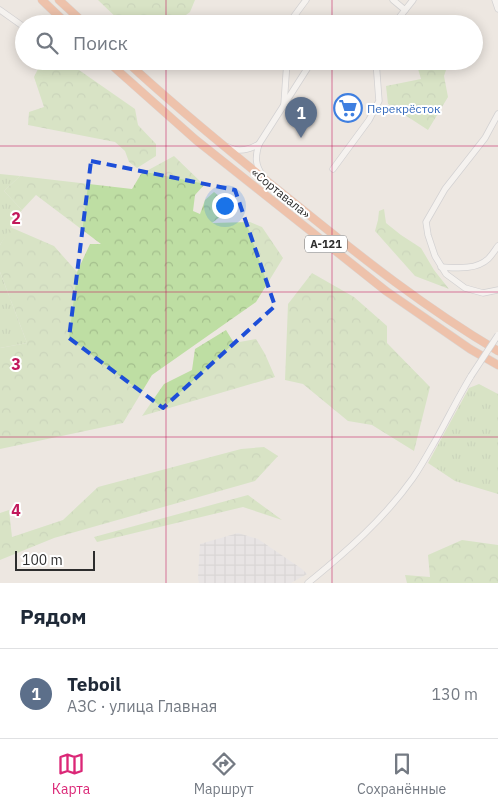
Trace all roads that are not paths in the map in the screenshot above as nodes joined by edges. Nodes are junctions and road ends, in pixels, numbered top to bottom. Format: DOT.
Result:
graph roads {
  1 [pos="42,0"];
  2 [pos="59,0"];
  3 [pos="306,0"];
  4 [pos="393,0"];
  5 [pos="413,0"];
  6 [pos="495,0"];
  7 [pos="498,9"];
  8 [pos="0,10"];
  9 [pos="405,10"];
  10 [pos="58,15"];
  11 [pos="75,15"];
  12 [pos="295,15"];
  13 [pos="401,15"];
  14 [pos="15,21"];
  15 [pos="117,70"];
  16 [pos="136,70"];
  17 [pos="286,70"];
  18 [pos="306,70"];
  19 [pos="377,70"];
  20 [pos="284,106"];
  21 [pos="498,114"];
  22 [pos="216,139"];
  23 [pos="259,144"];
  24 [pos="333,169"];
  25 [pos="271,185"];
  26 [pos="498,246"];
  27 [pos="441,267"];
  28 [pos="498,290"];
  29 [pos="498,334"];
  30 [pos="498,351"];
  31 [pos="498,365"];
  32 [pos="308,583"];
  1 -- 10 [label="highway"];
  2 -- 11 [label="highway"];
  3 -- 12 [label="street"];
  4 -- 9 [label="street"];
  5 -- 9 [label="street"];
  6 -- 7 [label="street"];
  8 -- 14 [label="street"];
  9 -- 13 [label="street"];
  15 -- 31 [label="highway, «Сортавала» / А-121"];
  16 -- 22 [label="highway, «Сортавала» / А-121"];
  17 -- 20 [label="street"];
  18 -- 20 [label="street"];
  19 -- 24 [label="street"];
  20 -- 23 [label="street"];
  21 -- 27 [label="street"];
  22 -- 23 [label="street"];
  22 -- 25 [label="highway, «Сортавала» / А-121"];
  23 -- 25 [label="street"];
  25 -- 30 [label="highway, «Сортавала» / А-121"];
  26 -- 27 [label="street"];
  27 -- 28 [label="street"];
  29 -- 32 [label="street, bridge"];
}
